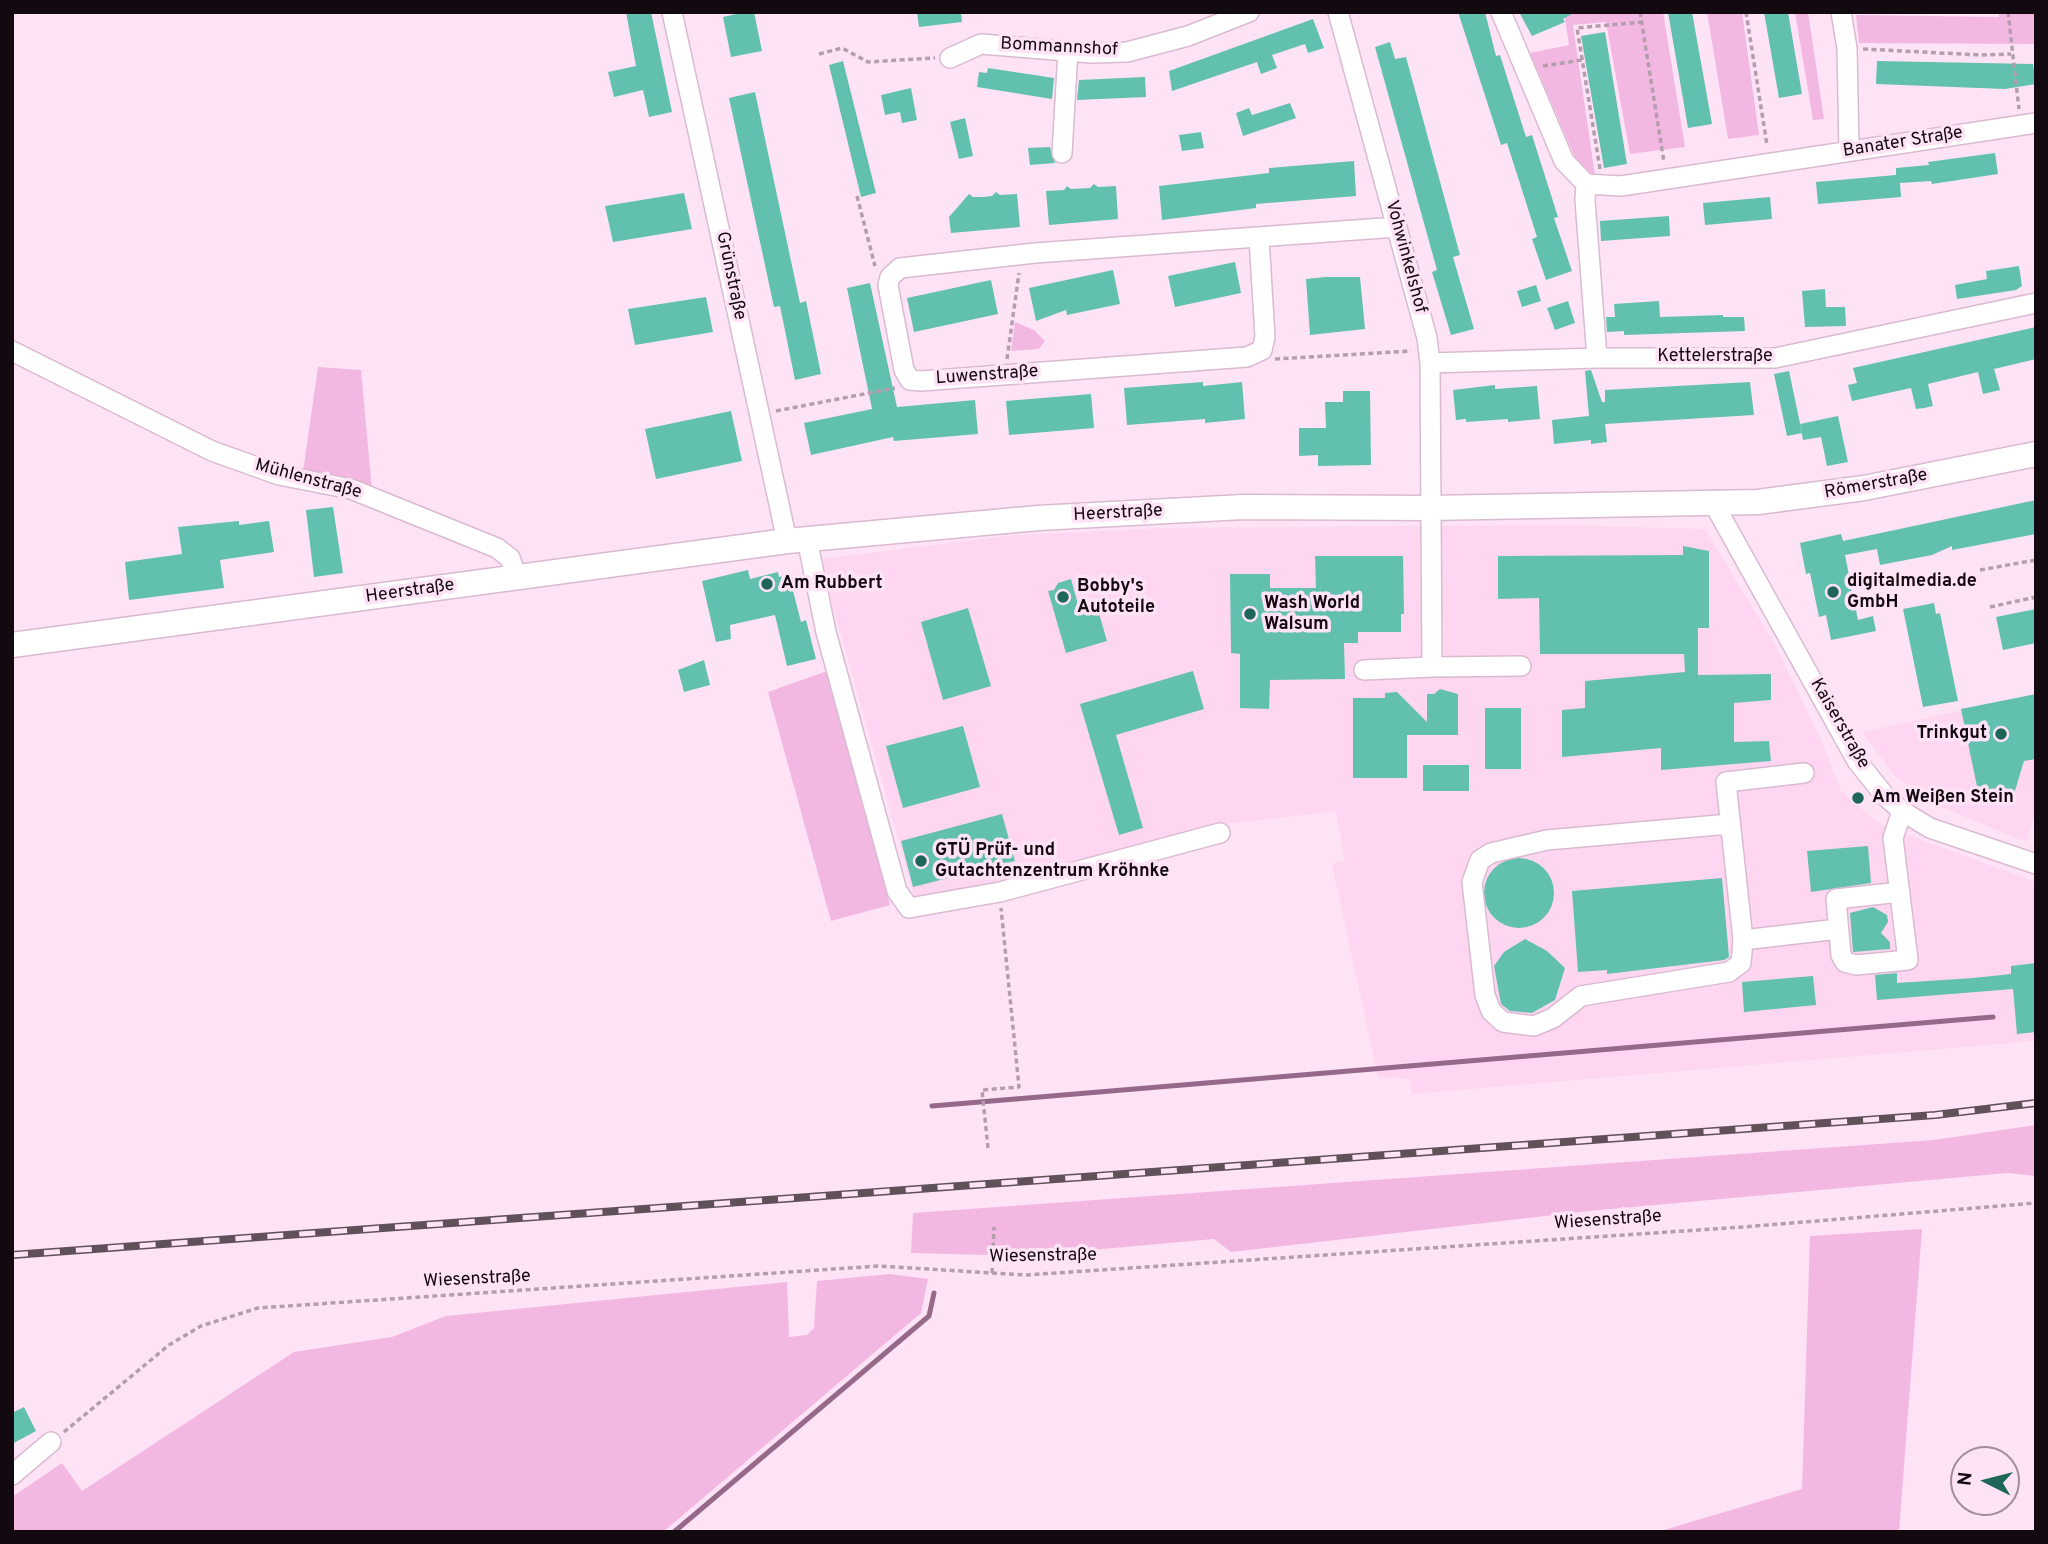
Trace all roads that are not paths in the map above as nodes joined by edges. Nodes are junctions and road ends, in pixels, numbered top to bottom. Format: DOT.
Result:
graph roads {
  1 [pos="672,12"];
  2 [pos="1249,12"];
  3 [pos="1338,12"];
  4 [pos="1502,12"];
  5 [pos="1841,12"];
  6 [pos="1226,17"];
  7 [pos="1068,51"];
  8 [pos="950,58"];
  9 [pos="2028,124"];
  10 [pos="1849,151"];
  11 [pos="1062,153"];
  12 [pos="1595,185"];
  13 [pos="1396,227"];
  14 [pos="1259,238"];
  15 [pos="2036,303"];
  16 [pos="12,351"];
  17 [pos="1429,356"];
  18 [pos="1597,358"];
  19 [pos="2036,454"];
  20 [pos="1714,504"];
  21 [pos="1429,508"];
  22 [pos="797,540"];
  23 [pos="517,578"];
  24 [pos="12,645"];
  25 [pos="1521,666"];
  26 [pos="1432,667"];
  27 [pos="1364,670"];
  28 [pos="1804,773"];
  29 [pos="1902,811"];
  30 [pos="1730,824"];
  31 [pos="1220,833"];
  32 [pos="2036,864"];
  33 [pos="1900,892"];
  34 [pos="1838,929"];
  35 [pos="1742,940"];
  36 [pos="51,1442"];
  37 [pos="12,1475"];
  1 -- 22 [label="street, Grünstraße"];
  2 -- 6 [label="street, Bommannshof"];
  3 -- 13 [label="street, Vohwinkelshof"];
  4 -- 12 [label="street"];
  5 -- 10 [label="street"];
  6 -- 7 [label="street, Bommannshof"];
  7 -- 8 [label="street, Bommannshof"];
  7 -- 11 [label="street"];
  9 -- 10 [label="street, Banater Straße"];
  10 -- 12 [label="street, Banater Straße"];
  12 -- 18 [label="street"];
  13 -- 14 [label="street"];
  13 -- 17 [label="street, Vohwinkelshof"];
  14 -- 14 [label="street, Luwenstraße"];
  15 -- 18 [label="street, Kettelerstraße"];
  16 -- 23 [label="street, Mühlenstraße"];
  17 -- 18 [label="street, Kettelerstraße"];
  17 -- 21 [label="street, Vohwinkelshof"];
  19 -- 20 [label="main road, Römerstraße"];
  20 -- 21 [label="main road, Heerstraße"];
  20 -- 29 [label="street, Kaiserstraße"];
  21 -- 22 [label="main road, Heerstraße"];
  21 -- 26 [label="street"];
  22 -- 23 [label="main road, Heerstraße"];
  22 -- 31 [label="street"];
  23 -- 24 [label="main road, Heerstraße"];
  25 -- 26 [label="street"];
  26 -- 27 [label="street"];
  28 -- 30 [label="street"];
  29 -- 32 [label="street, Kaiserstraße"];
  29 -- 33 [label="street"];
  30 -- 35 [label="street"];
  30 -- 35 [label="street"];
  33 -- 34 [label="street"];
  33 -- 34 [label="street"];
  34 -- 35 [label="street"];
  36 -- 37 [label="street"];
}
